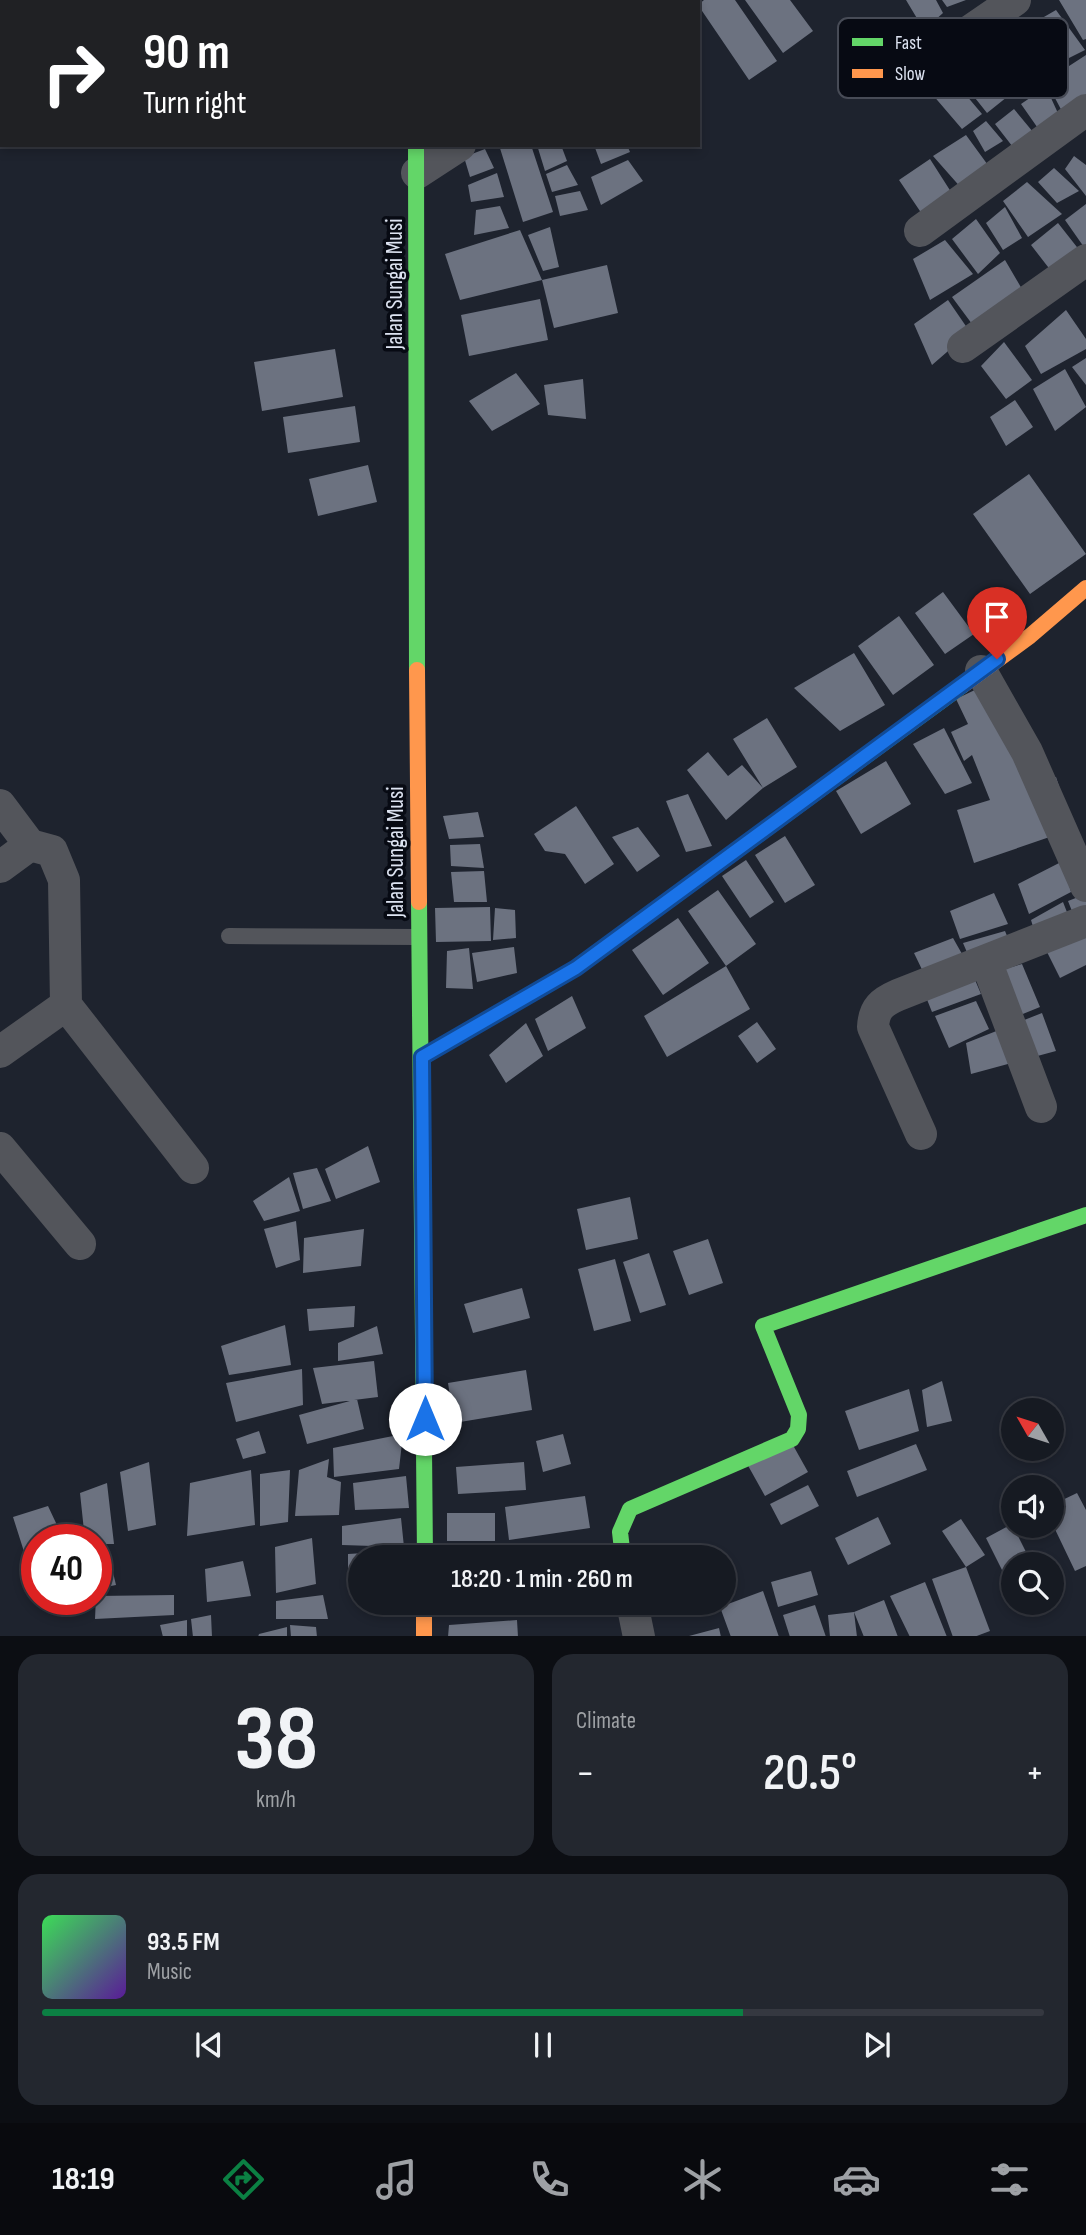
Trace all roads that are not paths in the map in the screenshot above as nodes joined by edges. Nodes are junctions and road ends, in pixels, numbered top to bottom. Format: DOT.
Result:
graph roads {
  1 [pos="1015,0"];
  2 [pos="989,18"];
  3 [pos="1086,110"];
  4 [pos="454,147"];
  5 [pos="416,159"];
  6 [pos="920,231"];
  7 [pos="1086,260"];
  8 [pos="963,347"];
  9 [pos="1086,588"];
  10 [pos="981,671"];
  11 [pos="0,805"];
  12 [pos="30,845"];
  13 [pos="0,867"];
  14 [pos="1086,886"];
  15 [pos="1086,921"];
  16 [pos="229,936"];
  17 [pos="418,937"];
  18 [pos="986,961"];
  19 [pos="66,1005"];
  20 [pos="0,1052"];
  21 [pos="422,1057"];
  22 [pos="1041,1107"];
  23 [pos="920,1134"];
  24 [pos="0,1148"];
  25 [pos="193,1168"];
  26 [pos="1086,1215"];
  27 [pos="80,1244"];
  28 [pos="425,1545"];
  29 [pos="621,1545"];
  30 [pos="425,1615"];
  31 [pos="635,1615"];
  32 [pos="424,1636"];
  33 [pos="639,1636"];
  1 -- 2 [label="street"];
  3 -- 6 [label="street"];
  4 -- 5 [label="street"];
  5 -- 17 [label="street, Jalan Sungai Musi"];
  7 -- 8 [label="street"];
  9 -- 10 [label="street"];
  10 -- 14 [label="street"];
  10 -- 21 [label="street"];
  11 -- 12 [label="street"];
  12 -- 13 [label="street"];
  12 -- 19 [label="street"];
  15 -- 18 [label="street"];
  16 -- 17 [label="lane"];
  17 -- 21 [label="street, Jalan Sungai Musi"];
  18 -- 22 [label="street"];
  18 -- 23 [label="street"];
  19 -- 20 [label="street"];
  19 -- 25 [label="street"];
  21 -- 28 [label="street, Jalan Sungai Musi"];
  24 -- 27 [label="street"];
  26 -- 29 [label="street"];
  30 -- 32 [label="street"];
  31 -- 33 [label="street"];
}
